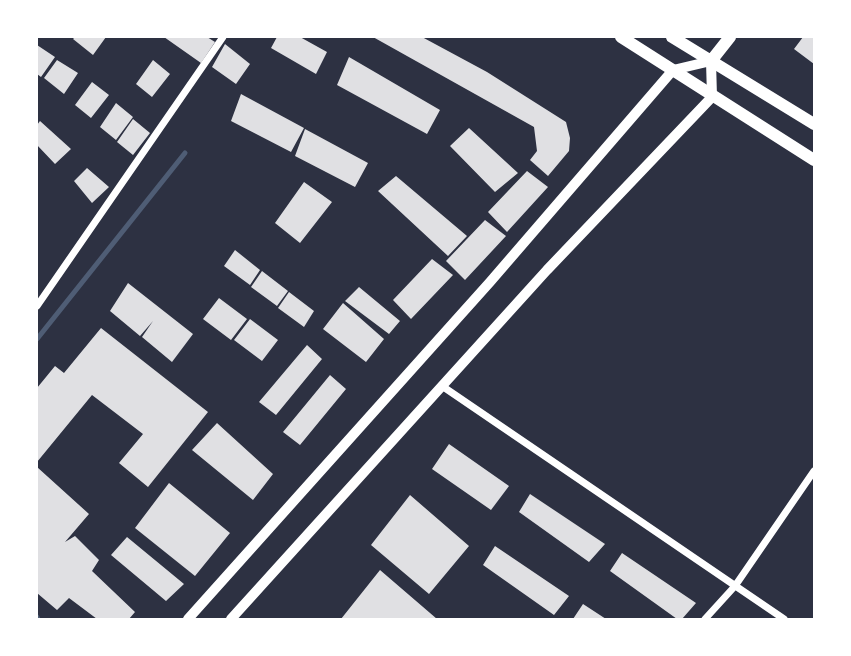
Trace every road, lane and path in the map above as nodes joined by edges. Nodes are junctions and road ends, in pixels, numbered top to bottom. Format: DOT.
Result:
graph roads {
  1 [pos="223,37"];
  2 [pos="621,37"];
  3 [pos="672,37"];
  4 [pos="730,37"];
  5 [pos="711,61"];
  6 [pos="673,70"];
  7 [pos="712,97"];
  8 [pos="814,124"];
  9 [pos="814,160"];
  10 [pos="37,306"];
  11 [pos="442,386"];
  12 [pos="814,471"];
  13 [pos="735,586"];
  14 [pos="188,619"];
  15 [pos="231,619"];
  16 [pos="705,619"];
  17 [pos="784,619"];
  1 -- 10 [label="street"];
  2 -- 6 [label="main road"];
  3 -- 5 [label="main road"];
  4 -- 5 [label="main road"];
  5 -- 6 [label="main road"];
  5 -- 7 [label="main road"];
  5 -- 8 [label="main road"];
  6 -- 7 [label="main road"];
  6 -- 14 [label="main road"];
  7 -- 9 [label="main road"];
  7 -- 11 [label="main road"];
  11 -- 13 [label="street"];
  11 -- 15 [label="main road"];
  12 -- 13 [label="street"];
  13 -- 16 [label="street"];
  13 -- 17 [label="street"];
}
